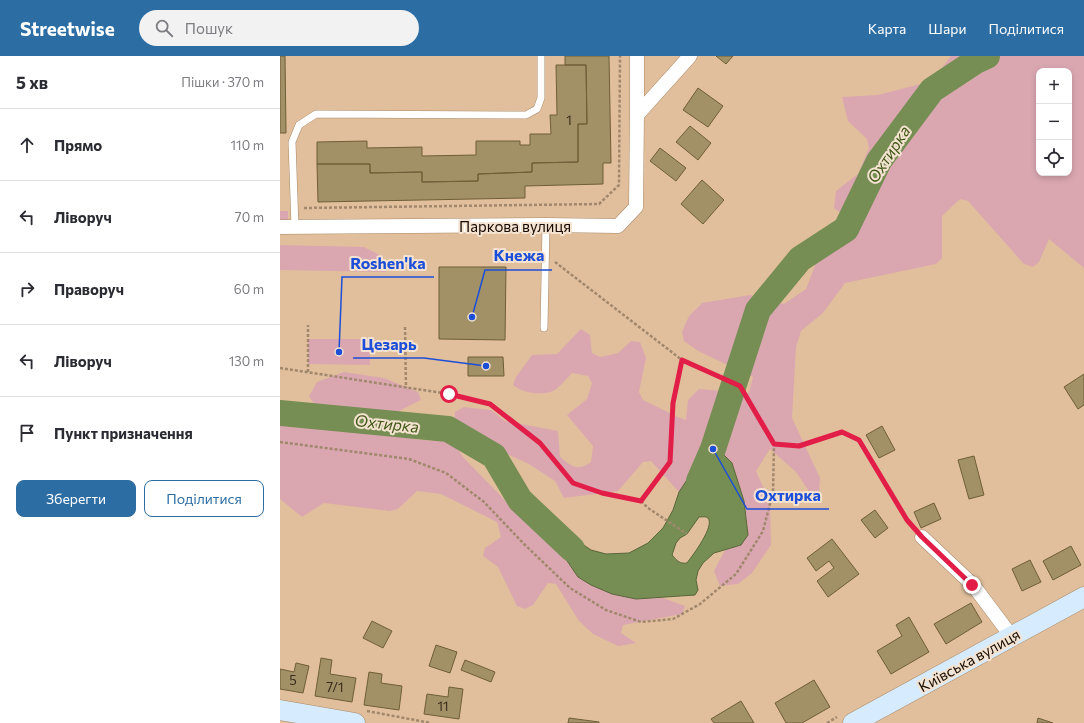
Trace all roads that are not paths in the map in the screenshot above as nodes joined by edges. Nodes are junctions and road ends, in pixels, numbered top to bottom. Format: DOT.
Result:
graph roads {
  1 [pos="541,56"];
  2 [pos="637,56"];
  3 [pos="690,56"];
  4 [pos="637,116"];
  5 [pos="546,225"];
  6 [pos="280,227"];
  7 [pos="295,227"];
  8 [pos="544,328"];
  9 [pos="922,537"];
  10 [pos="1084,598"];
  11 [pos="1012,637"];
  12 [pos="280,710"];
  13 [pos="355,723"];
  14 [pos="854,723"];
  1 -- 7 [label="lane"];
  2 -- 4 [label="street, Паркова вулиця"];
  3 -- 4 [label="street"];
  4 -- 5 [label="street, Паркова вулиця"];
  5 -- 7 [label="street, Паркова вулиця"];
  5 -- 8 [label="lane"];
  6 -- 7 [label="street, Паркова вулиця"];
  9 -- 11 [label="street"];
  10 -- 11 [label="main road, Київська вулиця"];
  11 -- 14 [label="main road, Київська вулиця"];
  12 -- 13 [label="main road"];
}
